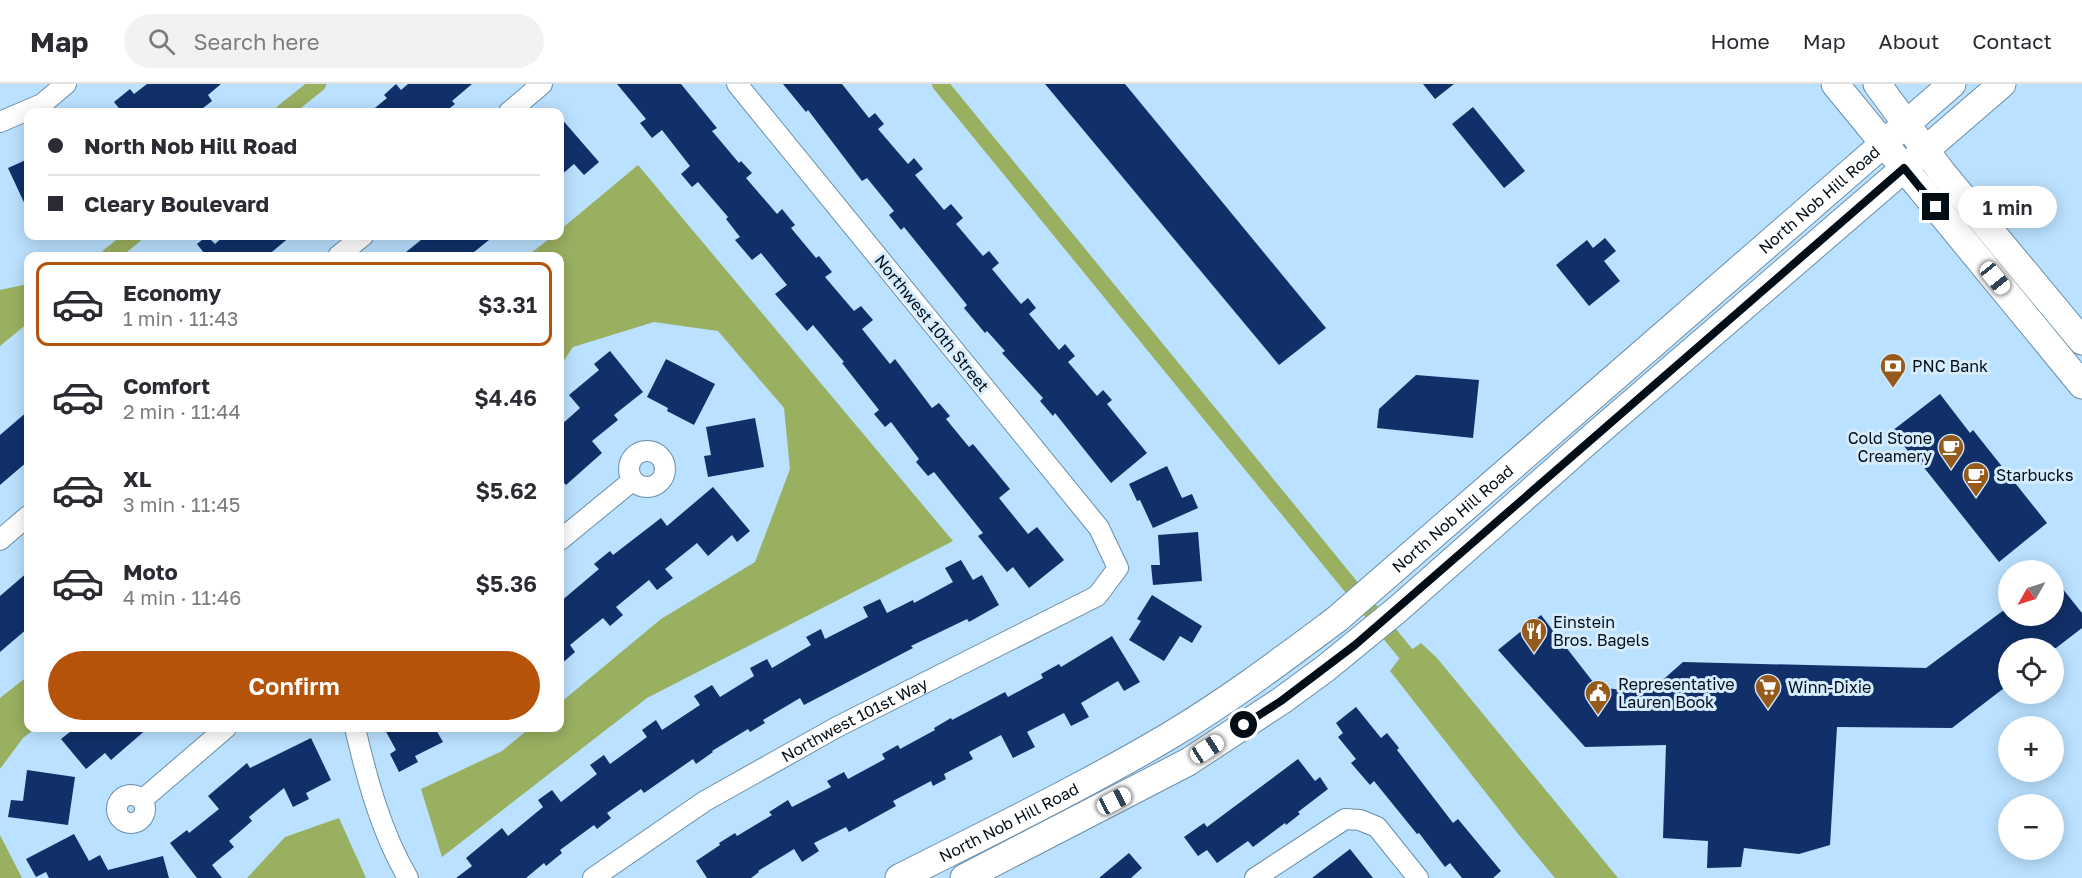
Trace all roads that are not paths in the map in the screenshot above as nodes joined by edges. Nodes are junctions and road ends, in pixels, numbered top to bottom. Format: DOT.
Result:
graph roads {
  1 [pos="66,84"];
  2 [pos="542,84"];
  3 [pos="736,84"];
  4 [pos="1835,84"];
  5 [pos="1877,84"];
  6 [pos="1952,84"];
  7 [pos="2002,84"];
  8 [pos="33,108"];
  9 [pos="514,108"];
  10 [pos="24,112"];
  11 [pos="0,122"];
  12 [pos="1907,123"];
  13 [pos="1883,144"];
  14 [pos="1926,149"];
  15 [pos="1904,168"];
  16 [pos="358,240"];
  17 [pos="343,252"];
  18 [pos="2082,341"];
  19 [pos="2082,385"];
  20 [pos="632,480"];
  21 [pos="24,519"];
  22 [pos="564,537"];
  23 [pos="0,540"];
  24 [pos="1118,568"];
  25 [pos="221,732"];
  26 [pos="356,732"];
  27 [pos="142,800"];
  28 [pos="408,878"];
  29 [pos="593,878"];
  30 [pos="899,878"];
  31 [pos="964,878"];
  32 [pos="1255,878"];
  33 [pos="1418,878"];
  1 -- 8 [label="street"];
  2 -- 9 [label="street"];
  3 -- 24 [label="street, Northwest 10th Street"];
  4 -- 13 [label="main road"];
  5 -- 12 [label="main road"];
  6 -- 12 [label="main road, North Nob Hill Road"];
  7 -- 14 [label="main road, North Nob Hill Road"];
  10 -- 11 [label="street"];
  12 -- 13 [label="main road, North Nob Hill Road"];
  12 -- 14 [label="main road"];
  13 -- 15 [label="main road"];
  13 -- 30 [label="main road, North Nob Hill Road"];
  14 -- 15 [label="main road, North Nob Hill Road"];
  14 -- 18 [label="main road"];
  15 -- 19 [label="main road"];
  15 -- 31 [label="main road, North Nob Hill Road"];
  16 -- 17 [label="street"];
  20 -- 22 [label="street"];
  21 -- 23 [label="street"];
  24 -- 29 [label="street, Northwest 101st Way"];
  25 -- 27 [label="street"];
  26 -- 28 [label="street"];
  32 -- 33 [label="street"];
}
